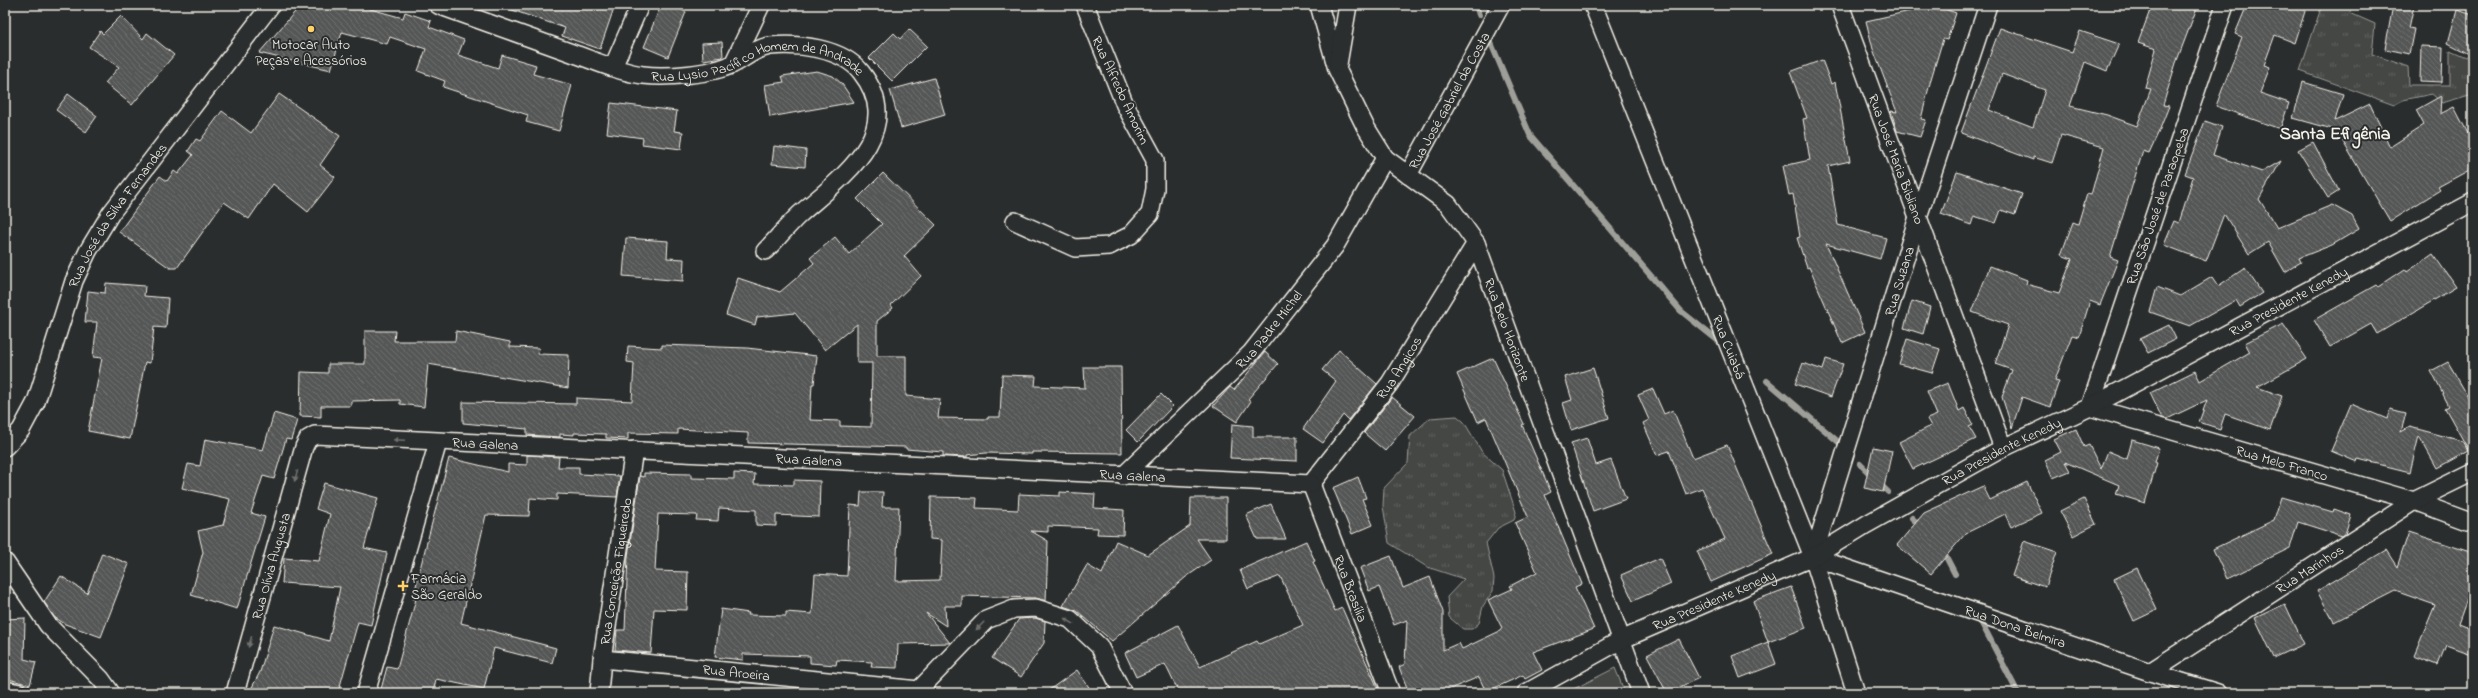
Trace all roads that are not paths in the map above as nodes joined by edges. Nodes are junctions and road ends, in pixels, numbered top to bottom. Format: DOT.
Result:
graph roads {
  1 [pos="271,5"];
  2 [pos="438,5"];
  3 [pos="640,5"];
  4 [pos="761,5"];
  5 [pos="1085,5"];
  6 [pos="1319,5"];
  7 [pos="1348,5"];
  8 [pos="1501,5"];
  9 [pos="1593,5"];
  10 [pos="1840,5"];
  11 [pos="1988,5"];
  12 [pos="2225,5"];
  13 [pos="733,64"];
  14 [pos="612,67"];
  15 [pos="1337,69"];
  16 [pos="1385,158"];
  17 [pos="1408,175"];
  18 [pos="2473,202"];
  19 [pos="1918,217"];
  20 [pos="1015,221"];
  21 [pos="1476,244"];
  22 [pos="765,251"];
  23 [pos="2090,408"];
  24 [pos="308,439"];
  25 [pos="438,442"];
  26 [pos="5,447"];
  27 [pos="2002,448"];
  28 [pos="634,450"];
  29 [pos="2473,472"];
  30 [pos="1123,476"];
  31 [pos="1311,484"];
  32 [pos="2414,501"];
  33 [pos="2473,523"];
  34 [pos="1813,557"];
  35 [pos="5,562"];
  36 [pos="1621,640"];
  37 [pos="602,659"];
  38 [pos="2150,672"];
  39 [pos="5,690"];
  40 [pos="918,692"];
  41 [pos="20,693"];
  42 [pos="111,693"];
  43 [pos="235,693"];
  44 [pos="366,693"];
  45 [pos="599,693"];
  46 [pos="1123,693"];
  47 [pos="1391,693"];
  48 [pos="1526,693"];
  49 [pos="1641,693"];
  50 [pos="1856,693"];
  51 [pos="2218,693"];
  1 -- 26 [label="street, Rua José da Silva Fernandes"];
  2 -- 14 [label="street, Rua Lysio Pacífico Homem de Andrade"];
  3 -- 14 [label="street"];
  4 -- 13 [label="street"];
  5 -- 20 [label="street, Rua Alfredo Amorim"];
  6 -- 15 [label="street, Rua Belo Horizonte"];
  7 -- 15 [label="street"];
  8 -- 17 [label="street, Rua José Gabriel da Costa"];
  9 -- 34 [label="street, Rua Cuiabá"];
  10 -- 19 [label="street, Rua José Maria Bibliano"];
  11 -- 19 [label="street, Rua Suzana"];
  12 -- 23 [label="street, Rua São José de Paraopeba"];
  13 -- 14 [label="street, Rua Lysio Pacífico Homem de Andrade"];
  13 -- 22 [label="street, Rua Lysio Pacífico Homem de Andrade"];
  15 -- 16 [label="street, Rua Belo Horizonte"];
  16 -- 17 [label="street, Rua Belo Horizonte"];
  16 -- 30 [label="street, Rua Padre Michel"];
  17 -- 21 [label="street, Rua Belo Horizonte"];
  18 -- 23 [label="street, Rua Presidente Kenedy"];
  19 -- 27 [label="street, Rua José Maria Bibliano"];
  19 -- 34 [label="street, Rua Suzana"];
  21 -- 31 [label="street, Rua Angicos"];
  21 -- 36 [label="street, Rua Belo Horizonte"];
  23 -- 27 [label="street, Rua Presidente Kenedy"];
  23 -- 32 [label="street, Rua Melo Franco"];
  25 -- 24 [label="street, Rua Galena, one-way"];
  24 -- 43 [label="street, Rua Olívia Augusta, one-way"];
  25 -- 28 [label="street, Rua Galena"];
  25 -- 44 [label="street"];
  27 -- 34 [label="street, Rua Presidente Kenedy"];
  28 -- 30 [label="street, Rua Galena"];
  28 -- 37 [label="street, Rua Conceição Figueiredo"];
  29 -- 32 [label="street, Rua Marinhos"];
  30 -- 31 [label="street, Rua Galena"];
  31 -- 47 [label="street, Rua Brasília"];
  32 -- 33 [label="street, Rua Melo Franco"];
  32 -- 38 [label="street, Rua Marinhos"];
  34 -- 36 [label="street, Rua Presidente Kenedy"];
  34 -- 38 [label="street, Rua Dona Belmira"];
  34 -- 50 [label="street, Rua Cuiabá"];
  35 -- 42 [label="street"];
  36 -- 48 [label="street, Rua Presidente Kenedy"];
  36 -- 49 [label="street, Rua Belo Horizonte"];
  37 -- 40 [label="street, Rua Aroeira"];
  37 -- 45 [label="street, Rua Conceição Figueiredo"];
  38 -- 51 [label="street, Rua Dona Belmira"];
  39 -- 41 [label="street"];
  46 -- 40 [label="street, one-way"];
}
